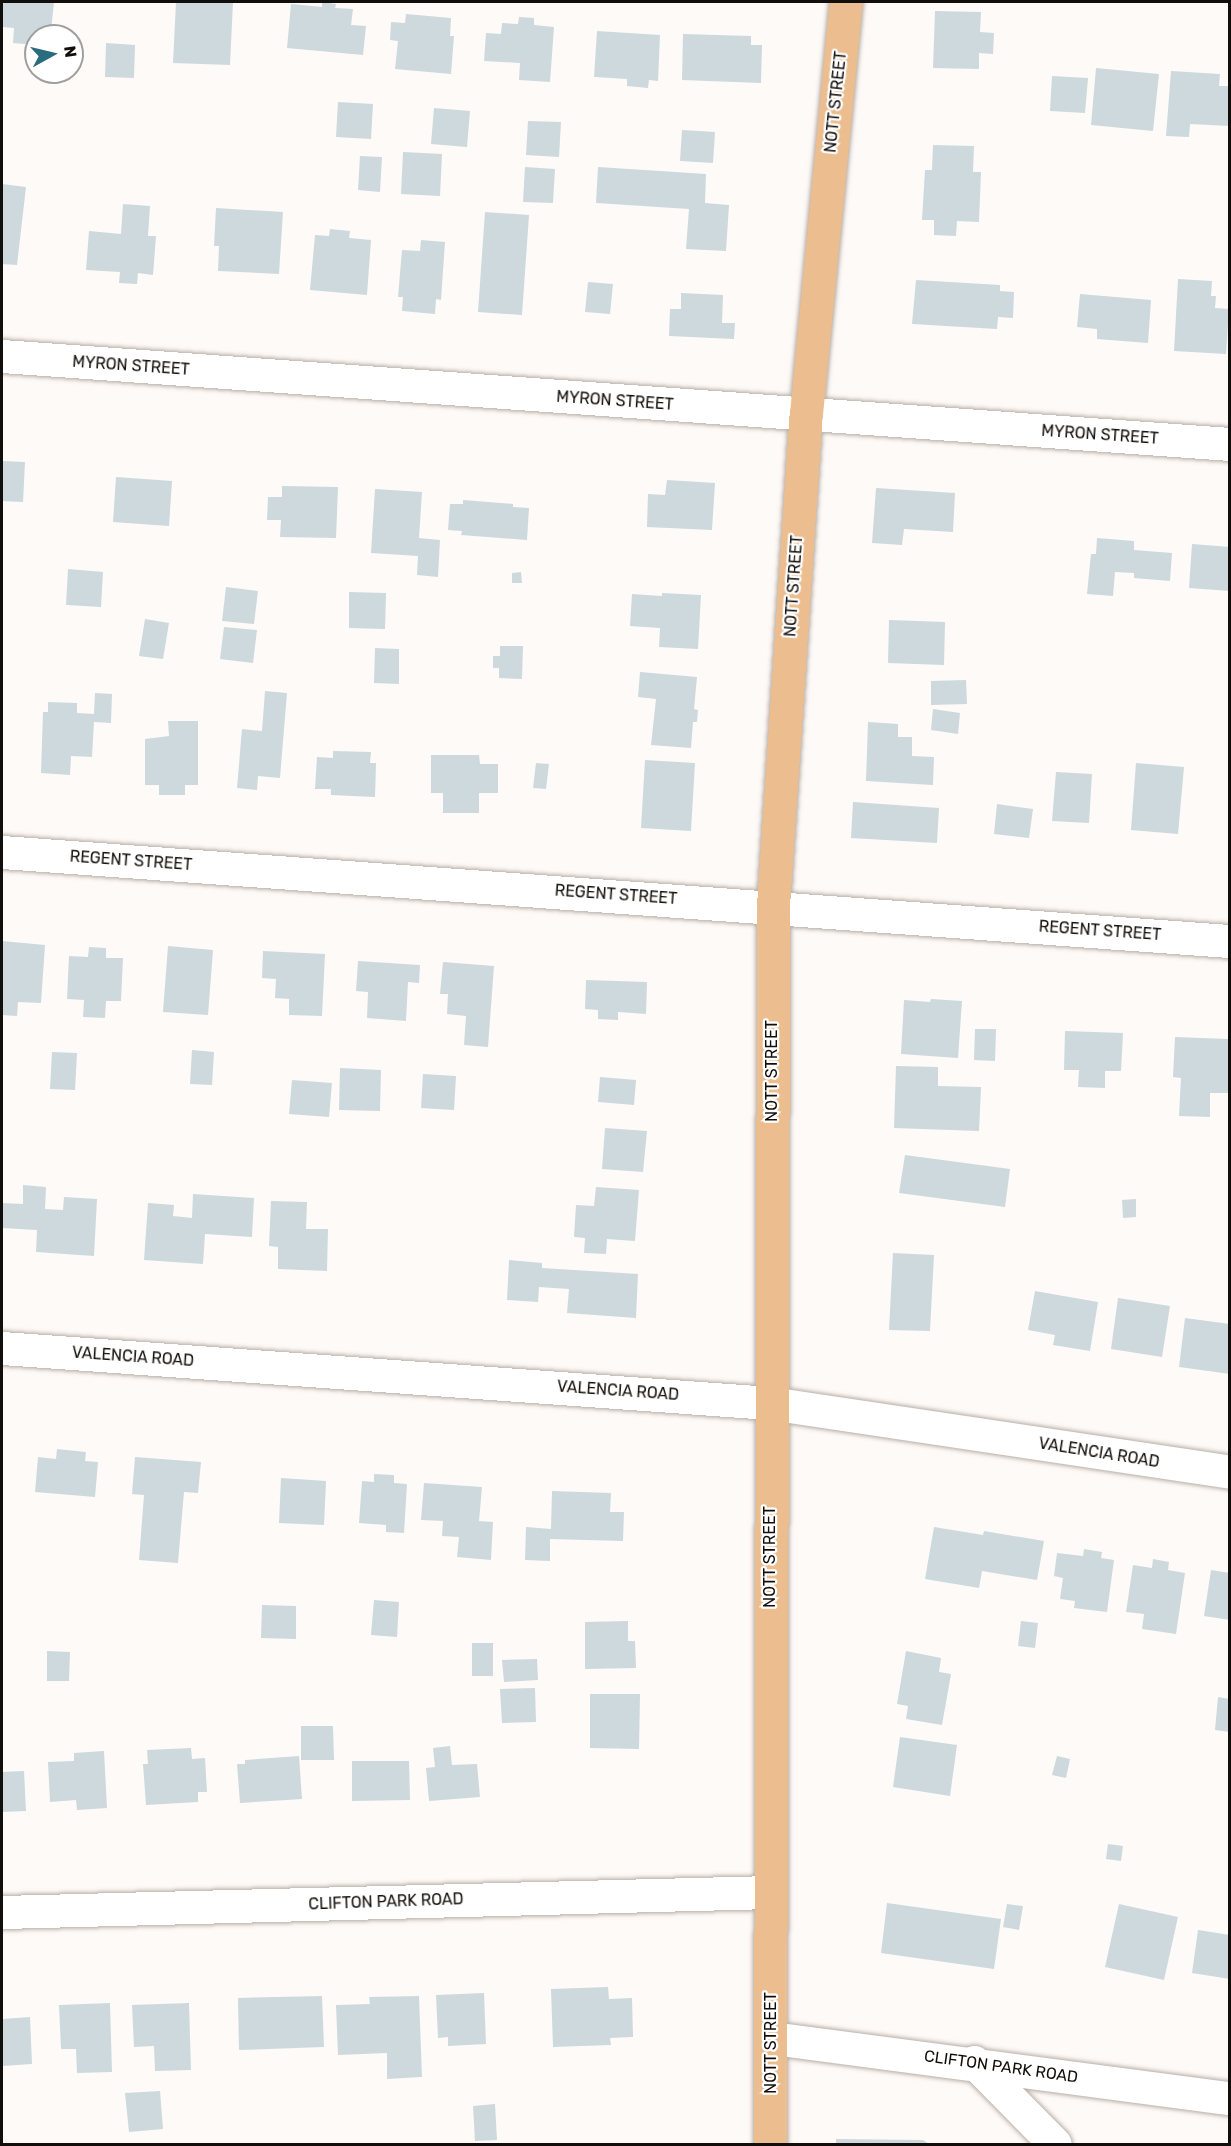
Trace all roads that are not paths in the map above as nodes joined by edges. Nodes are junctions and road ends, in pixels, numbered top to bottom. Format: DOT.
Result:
graph roads {
  1 [pos="846,2"];
  2 [pos="2,357"];
  3 [pos="806,414"];
  4 [pos="1230,444"];
  5 [pos="2,852"];
  6 [pos="772,906"];
  7 [pos="1230,941"];
  8 [pos="2,1348"];
  9 [pos="770,1403"];
  10 [pos="1230,1472"];
  11 [pos="771,1892"];
  12 [pos="2,1912"];
  13 [pos="772,2038"];
  14 [pos="974,2062"];
  15 [pos="1230,2098"];
  16 [pos="770,2145"];
  17 [pos="1055,2145"];
  1 -- 3 [label="main road, NOTT STREET"];
  2 -- 3 [label="street, MYRON STREET"];
  3 -- 4 [label="street, MYRON STREET"];
  3 -- 6 [label="main road, NOTT STREET"];
  5 -- 6 [label="street, REGENT STREET"];
  6 -- 7 [label="street, REGENT STREET"];
  6 -- 9 [label="main road, NOTT STREET"];
  8 -- 9 [label="street, VALENCIA ROAD"];
  9 -- 10 [label="street, VALENCIA ROAD"];
  9 -- 11 [label="main road, NOTT STREET"];
  11 -- 12 [label="street, CLIFTON PARK ROAD"];
  11 -- 13 [label="main road, NOTT STREET"];
  13 -- 14 [label="street, CLIFTON PARK ROAD"];
  13 -- 16 [label="main road, NOTT STREET"];
  14 -- 15 [label="street, CLIFTON PARK ROAD"];
  14 -- 17 [label="street"];
}
